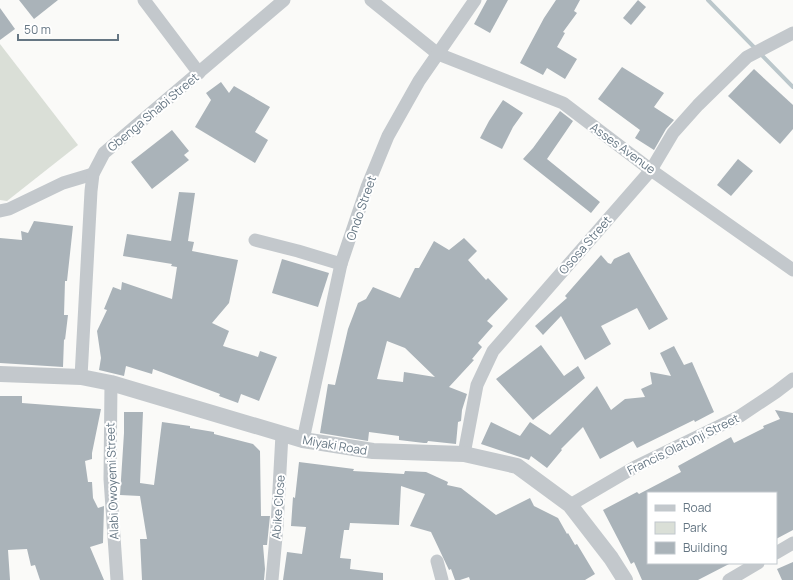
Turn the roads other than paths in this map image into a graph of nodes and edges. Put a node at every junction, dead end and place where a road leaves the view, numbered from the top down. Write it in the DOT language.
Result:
graph roads {
  1 [pos="144,0"];
  2 [pos="284,0"];
  3 [pos="371,0"];
  4 [pos="475,0"];
  5 [pos="793,33"];
  6 [pos="438,54"];
  7 [pos="199,73"];
  8 [pos="651,170"];
  9 [pos="93,174"];
  10 [pos="0,211"];
  11 [pos="255,240"];
  12 [pos="341,264"];
  13 [pos="793,270"];
  14 [pos="0,374"];
  15 [pos="82,377"];
  16 [pos="793,379"];
  17 [pos="111,383"];
  18 [pos="282,434"];
  19 [pos="303,440"];
  20 [pos="464,454"];
  21 [pos="570,505"];
  22 [pos="793,543"];
  23 [pos="777,552"];
  24 [pos="436,561"];
  25 [pos="756,564"];
  26 [pos="116,580"];
  27 [pos="272,580"];
  28 [pos="442,580"];
  29 [pos="626,580"];
  30 [pos="729,580"];
  1 -- 7 [label="street"];
  2 -- 7 [label="street, Gbenga Shabi Street"];
  3 -- 6 [label="street, Asses Avenue"];
  4 -- 6 [label="street, Ondo Street"];
  5 -- 8 [label="street, Ososa Street"];
  6 -- 8 [label="street, Asses Avenue"];
  6 -- 12 [label="street, Ondo Street"];
  7 -- 9 [label="street, Gbenga Shabi Street"];
  8 -- 13 [label="street, Asses Avenue"];
  8 -- 20 [label="street, Ososa Street"];
  9 -- 10 [label="street"];
  9 -- 15 [label="street, Gbenga Shabi Street"];
  11 -- 12 [label="street"];
  12 -- 19 [label="street, Ondo Street"];
  14 -- 15 [label="street, Miyaki Road"];
  15 -- 17 [label="street, Miyaki Road"];
  16 -- 21 [label="street, Francis Olatunji Street"];
  17 -- 18 [label="street, Miyaki Road"];
  17 -- 26 [label="street, Alabi Owoyemi Street"];
  18 -- 19 [label="street, Miyaki Road"];
  18 -- 27 [label="street, Abike Close"];
  19 -- 20 [label="street, Miyaki Road"];
  20 -- 21 [label="street, Miyaki Road"];
  21 -- 29 [label="street, Miyaki Road"];
  22 -- 23 [label="street"];
  24 -- 28 [label="street"];
  25 -- 30 [label="street"];
}
